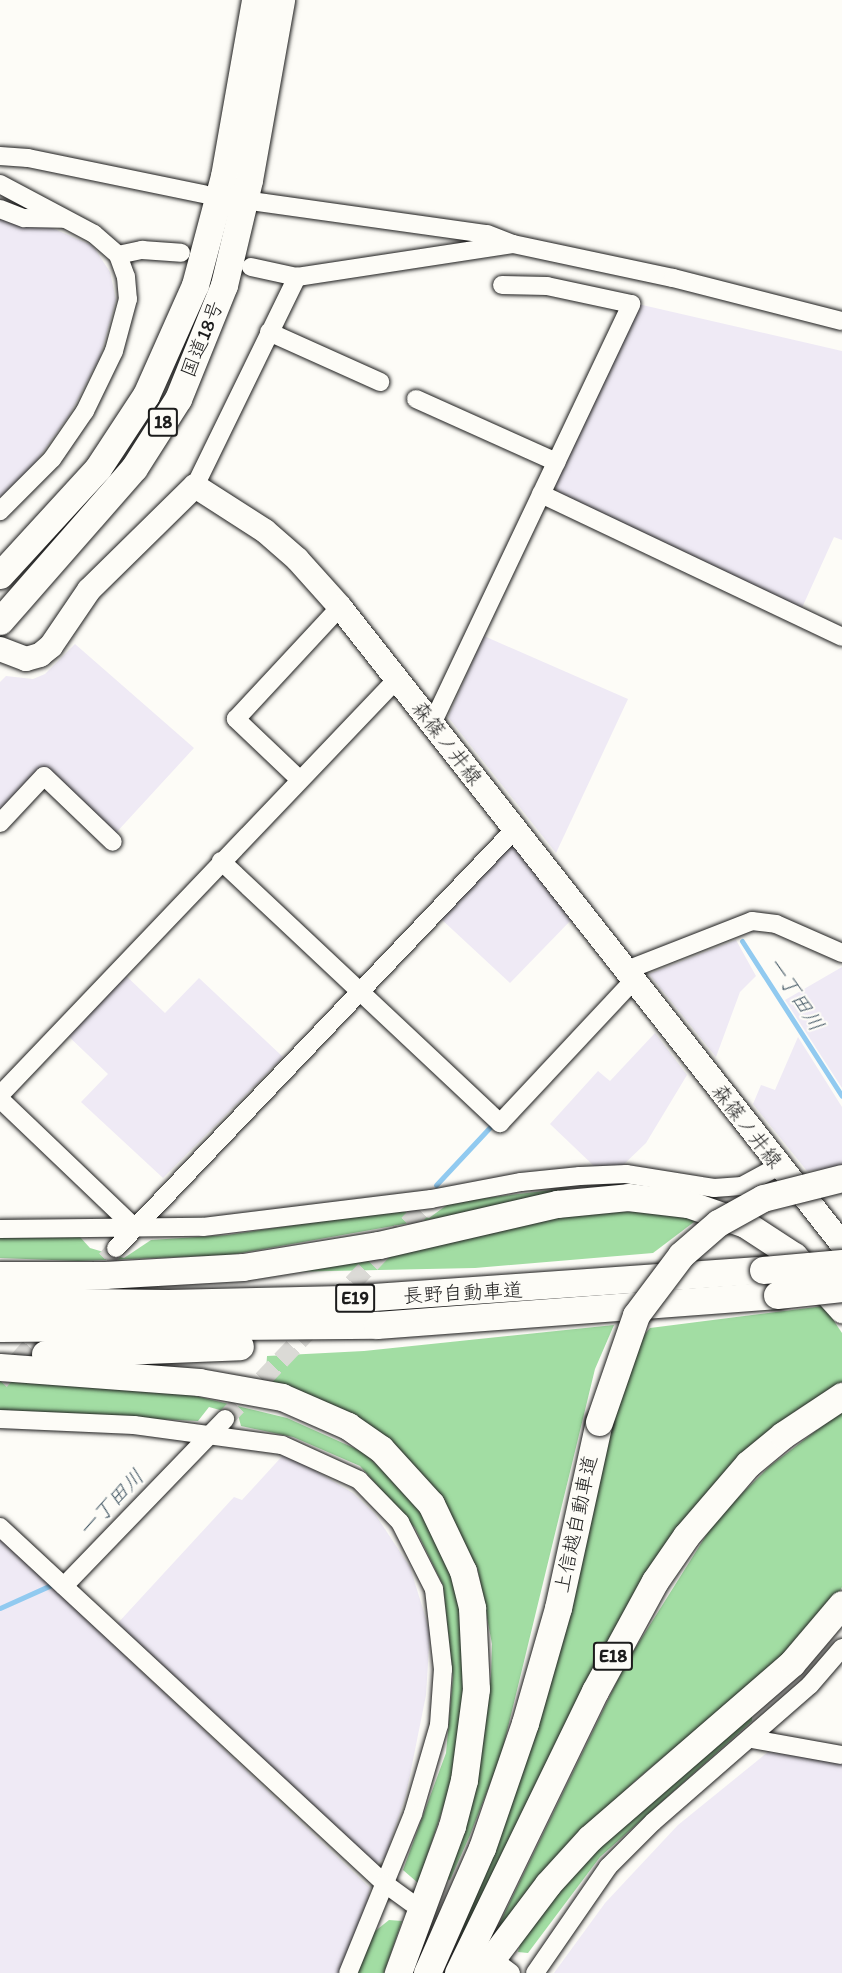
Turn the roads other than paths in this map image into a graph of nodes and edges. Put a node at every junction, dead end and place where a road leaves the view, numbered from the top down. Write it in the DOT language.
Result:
graph roads {
  1 [pos="255,0"];
  2 [pos="281,0"];
  3 [pos="0,156"];
  4 [pos="0,184"];
  5 [pos="244,186"];
  6 [pos="204,194"];
  7 [pos="0,209"];
  8 [pos="65,219"];
  9 [pos="513,244"];
  10 [pos="180,253"];
  11 [pos="118,255"];
  12 [pos="251,267"];
  13 [pos="297,277"];
  14 [pos="502,285"];
  15 [pos="842,321"];
  16 [pos="269,332"];
  17 [pos="380,382"];
  18 [pos="416,399"];
  19 [pos="556,462"];
  20 [pos="195,486"];
  21 [pos="541,494"];
  22 [pos="0,512"];
  23 [pos="0,576"];
  24 [pos="340,607"];
  25 [pos="0,621"];
  26 [pos="842,637"];
  27 [pos="0,649"];
  28 [pos="397,679"];
  29 [pos="432,724"];
  30 [pos="298,778"];
  31 [pos="0,823"];
  32 [pos="515,829"];
  33 [pos="113,842"];
  34 [pos="221,861"];
  35 [pos="842,953"];
  36 [pos="630,975"];
  37 [pos="357,991"];
  38 [pos="0,1097"];
  39 [pos="779,1166"];
  40 [pos="842,1178"];
  41 [pos="134,1227"];
  42 [pos="0,1229"];
  43 [pos="842,1244"];
  44 [pos="116,1248"];
  45 [pos="842,1263"];
  46 [pos="763,1270"];
  47 [pos="0,1276"];
  48 [pos="842,1288"];
  49 [pos="0,1301"];
  50 [pos="842,1310"];
  51 [pos="486,1319"];
  52 [pos="0,1328"];
  53 [pos="0,1353"];
  54 [pos="0,1367"];
  55 [pos="842,1396"];
  56 [pos="0,1419"];
  57 [pos="225,1419"];
  58 [pos="210,1435"];
  59 [pos="0,1527"];
  60 [pos="64,1586"];
  61 [pos="842,1604"];
  62 [pos="842,1648"];
  63 [pos="752,1739"];
  64 [pos="842,1755"];
  65 [pos="384,1883"];
  66 [pos="412,1903"];
  67 [pos="499,1971"];
  68 [pos="348,1973"];
  69 [pos="398,1973"];
  70 [pos="427,1973"];
  71 [pos="458,1973"];
  72 [pos="535,1973"];
  1 -- 5 [label="highway, 国道18号 / 18"];
  2 -- 5 [label="highway, 国道18号 / 18"];
  3 -- 6 [label="street"];
  4 -- 8 [label="street"];
  5 -- 9 [label="street"];
  5 -- 23 [label="highway, 国道18号 / 18"];
  5 -- 25 [label="highway, 国道18号 / 18"];
  7 -- 8 [label="street"];
  8 -- 11 [label="street"];
  9 -- 13 [label="street"];
  9 -- 15 [label="street"];
  10 -- 11 [label="street"];
  11 -- 22 [label="street"];
  12 -- 13 [label="street"];
  13 -- 16 [label="street"];
  14 -- 19 [label="street"];
  16 -- 17 [label="street"];
  16 -- 20 [label="street"];
  18 -- 19 [label="street"];
  19 -- 21 [label="street"];
  20 -- 24 [label="main road, 森篠ノ井線"];
  20 -- 27 [label="main road"];
  21 -- 26 [label="street"];
  21 -- 29 [label="street"];
  24 -- 28 [label="main road, 森篠ノ井線"];
  24 -- 30 [label="street"];
  28 -- 29 [label="main road, 森篠ノ井線"];
  28 -- 30 [label="street"];
  29 -- 32 [label="main road, 森篠ノ井線"];
  30 -- 34 [label="street"];
  31 -- 33 [label="street"];
  32 -- 36 [label="main road, 森篠ノ井線"];
  32 -- 37 [label="street"];
  34 -- 37 [label="street"];
  34 -- 38 [label="street"];
  35 -- 36 [label="street"];
  36 -- 37 [label="street"];
  36 -- 39 [label="main road, 森篠ノ井線"];
  37 -- 41 [label="street"];
  38 -- 41 [label="street"];
  39 -- 41 [label="street"];
  39 -- 43 [label="main road, 森篠ノ井線"];
  40 -- 70 [label="highway, 上信越自動車道, bridge"];
  41 -- 42 [label="street"];
  41 -- 44 [label="street"];
  45 -- 46 [label="highway, bridge"];
  46 -- 47 [label="highway"];
  46 -- 49 [label="highway, 長野自動車道 / E19"];
  47 -- 50 [label="highway"];
  48 -- 51 [label="highway, 長野自動車道 / E19, bridge"];
  51 -- 52 [label="highway, 長野自動車道 / E19"];
  51 -- 53 [label="highway"];
  54 -- 69 [label="highway"];
  55 -- 71 [label="highway, E18"];
  56 -- 58 [label="street"];
  57 -- 58 [label="street"];
  58 -- 60 [label="street"];
  58 -- 65 [label="street"];
  59 -- 60 [label="street"];
  60 -- 65 [label="street"];
  61 -- 67 [label="highway"];
  62 -- 63 [label="street"];
  63 -- 64 [label="street"];
  63 -- 72 [label="street"];
  65 -- 66 [label="street"];
  65 -- 68 [label="street"];
}
